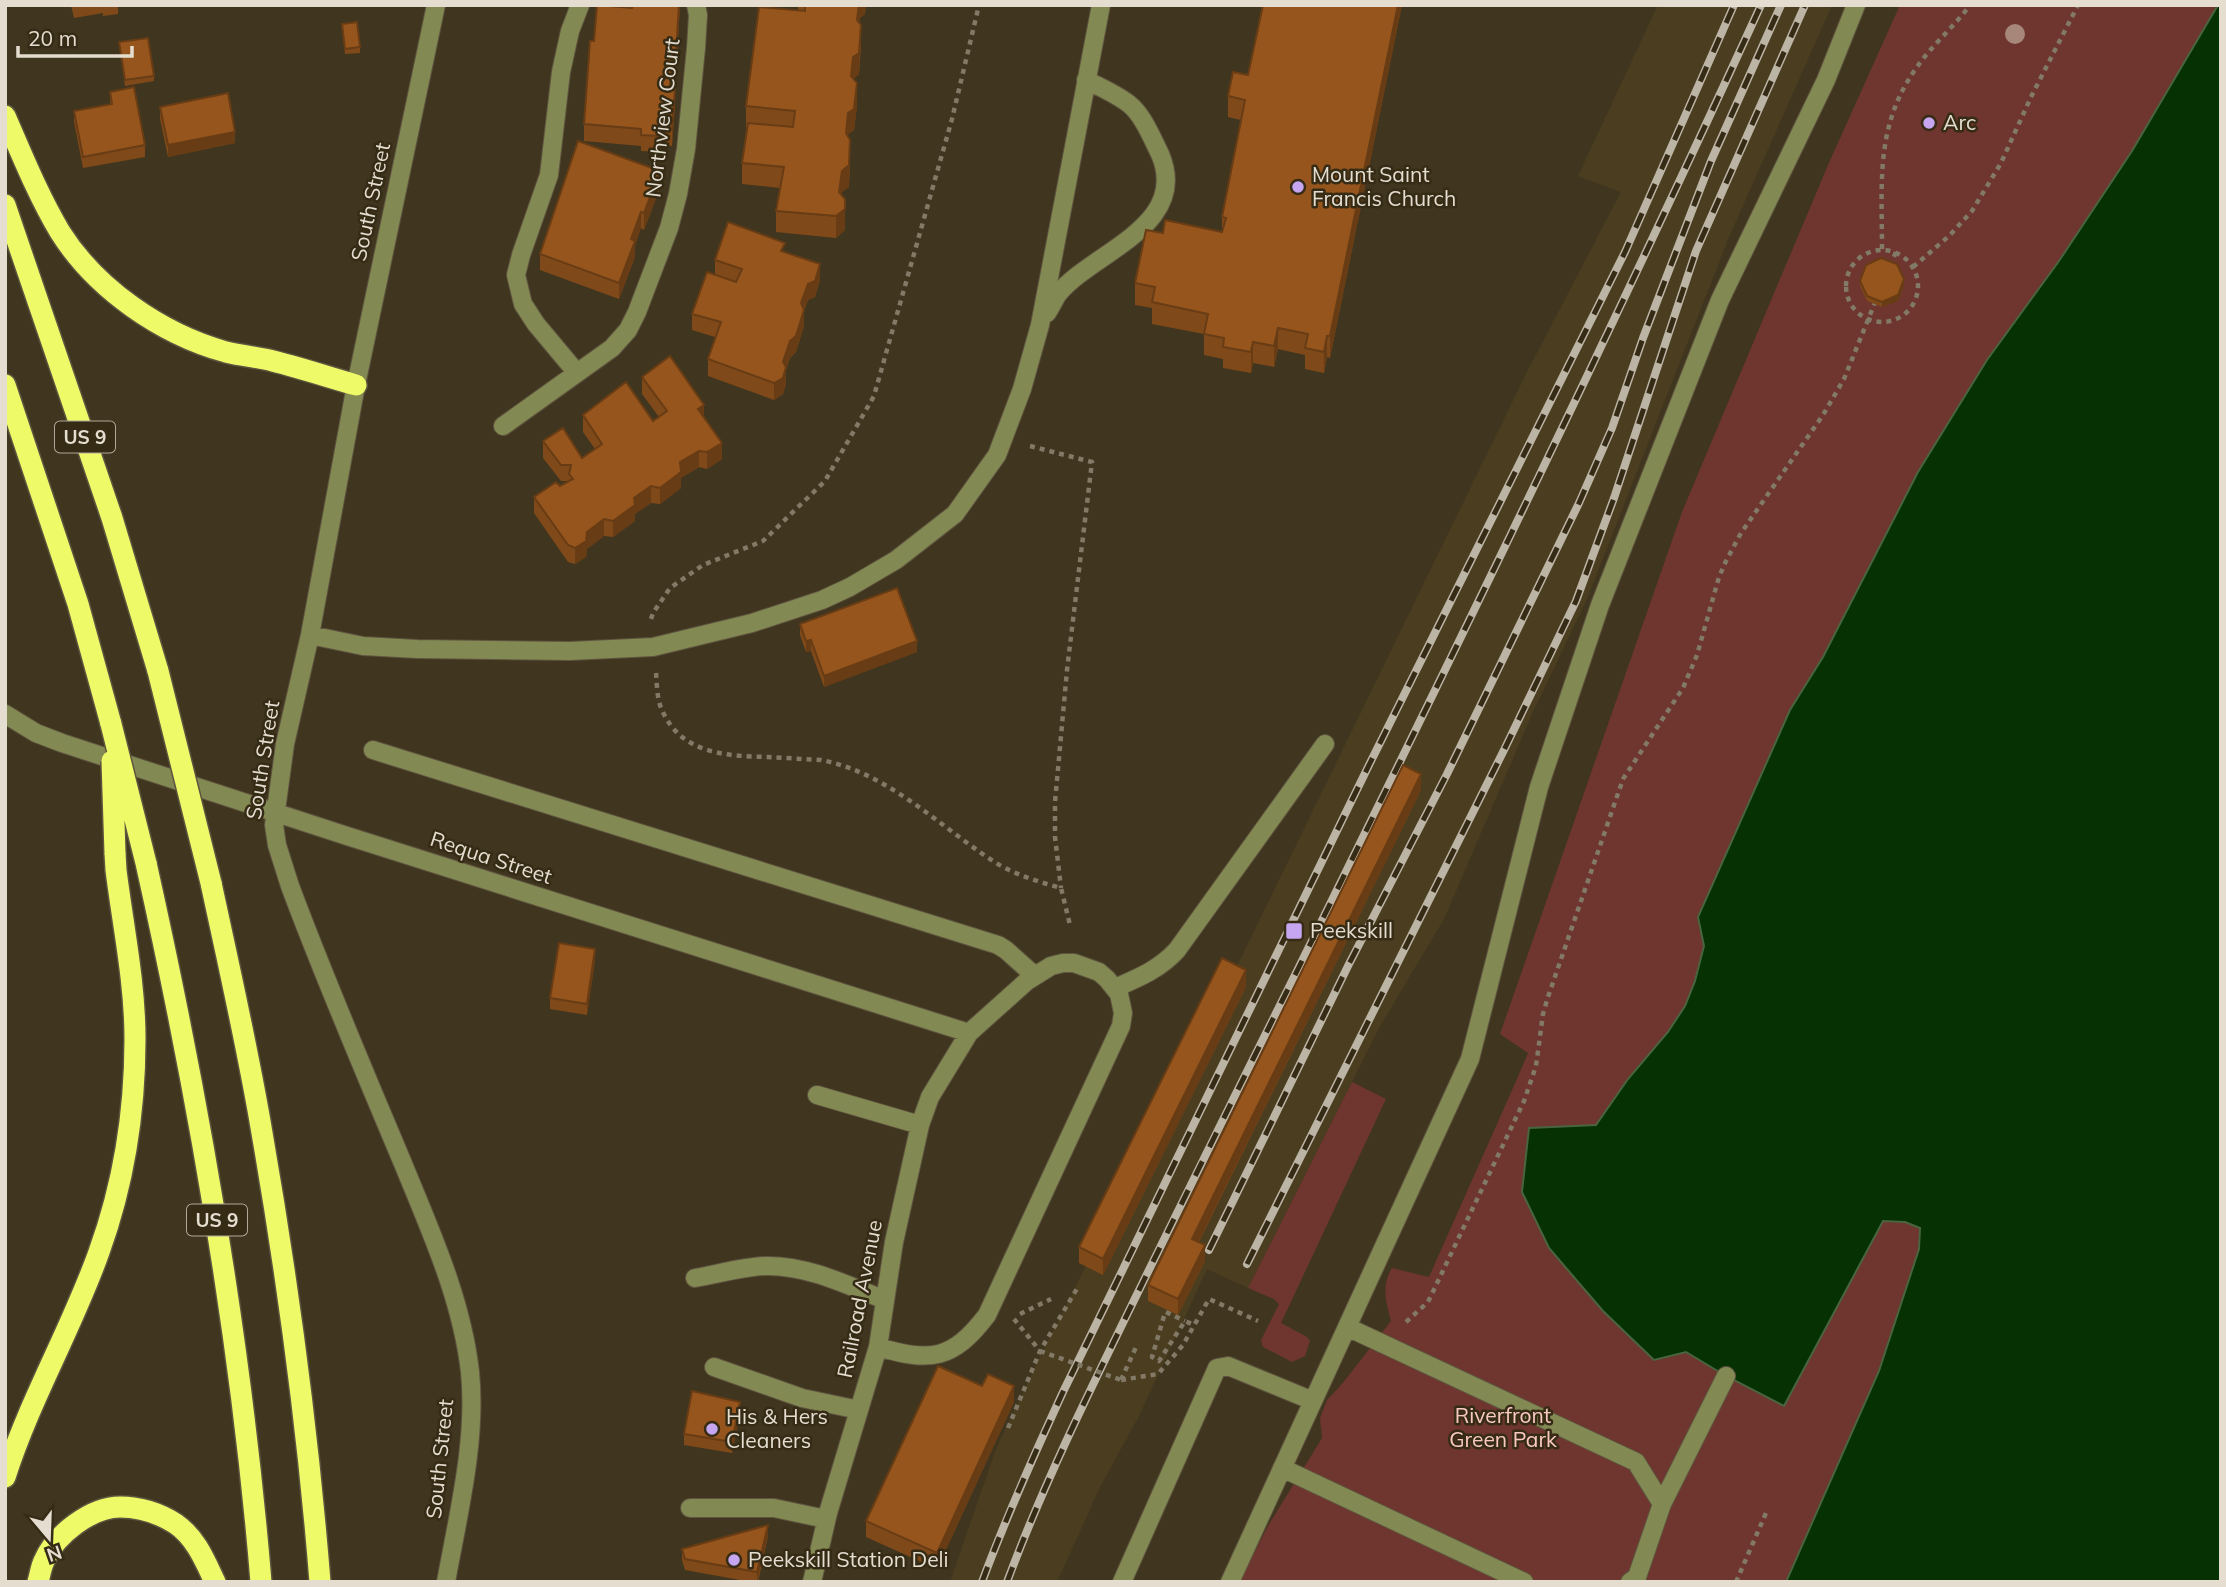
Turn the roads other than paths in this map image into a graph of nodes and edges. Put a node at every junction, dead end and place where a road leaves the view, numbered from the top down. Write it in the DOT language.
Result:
graph roads {
  1 [pos="436,5"];
  2 [pos="580,5"];
  3 [pos="696,5"];
  4 [pos="1101,5"];
  5 [pos="1856,5"];
  6 [pos="1086,80"];
  7 [pos="5,116"];
  8 [pos="5,205"];
  9 [pos="1040,325"];
  10 [pos="577,373"];
  11 [pos="5,385"];
  12 [pos="356,385"];
  13 [pos="503,426"];
  14 [pos="310,635"];
  15 [pos="5,714"];
  16 [pos="111,724"];
  17 [pos="1325,744"];
  18 [pos="373,750"];
  19 [pos="275,813"];
  20 [pos="1035,976"];
  21 [pos="1115,988"];
  22 [pos="969,1033"];
  23 [pos="817,1094"];
  24 [pos="920,1125"];
  25 [pos="695,1279"];
  26 [pos="885,1300"];
  27 [pos="1347,1327"];
  28 [pos="878,1347"];
  29 [pos="714,1367"];
  30 [pos="1726,1376"];
  31 [pos="1313,1401"];
  32 [pos="859,1410"];
  33 [pos="1282,1468"];
  34 [pos="5,1477"];
  35 [pos="1662,1504"];
  36 [pos="690,1508"];
  37 [pos="826,1519"];
  38 [pos="38,1582"];
  39 [pos="215,1582"];
  40 [pos="261,1582"];
  41 [pos="320,1582"];
  42 [pos="446,1582"];
  43 [pos="812,1582"];
  44 [pos="1122,1582"];
  45 [pos="1230,1582"];
  46 [pos="1524,1582"];
  47 [pos="1630,1582"];
  1 -- 12 [label="street, South Street"];
  2 -- 10 [label="street"];
  3 -- 10 [label="street, Northview Court"];
  4 -- 6 [label="street"];
  5 -- 27 [label="street"];
  6 -- 9 [label="street"];
  6 -- 9 [label="street"];
  7 -- 12 [label="highway"];
  8 -- 41 [label="highway, US 9, bridge"];
  9 -- 14 [label="street"];
  10 -- 13 [label="street, Northview Court"];
  11 -- 16 [label="highway, US 9"];
  12 -- 14 [label="street, South Street"];
  14 -- 19 [label="street, South Street"];
  15 -- 19 [label="street, Requa Street"];
  16 -- 34 [label="highway, bridge"];
  16 -- 40 [label="highway, US 9, bridge"];
  17 -- 21 [label="street"];
  18 -- 20 [label="street"];
  19 -- 22 [label="street, Requa Street"];
  19 -- 42 [label="street, South Street"];
  20 -- 21 [label="street, Railroad Avenue"];
  20 -- 22 [label="street, Railroad Avenue"];
  21 -- 28 [label="street"];
  22 -- 24 [label="street, Railroad Avenue"];
  23 -- 24 [label="street"];
  24 -- 26 [label="street, Railroad Avenue"];
  25 -- 26 [label="street"];
  26 -- 28 [label="street, Railroad Avenue"];
  27 -- 31 [label="street"];
  27 -- 35 [label="street"];
  28 -- 32 [label="street, Railroad Avenue"];
  29 -- 32 [label="street"];
  30 -- 35 [label="street"];
  31 -- 33 [label="street"];
  31 -- 44 [label="street"];
  32 -- 37 [label="street, Railroad Avenue"];
  33 -- 45 [label="street"];
  33 -- 46 [label="street"];
  35 -- 47 [label="street"];
  36 -- 37 [label="street"];
  37 -- 43 [label="street, Railroad Avenue"];
  38 -- 39 [label="highway"];
}
